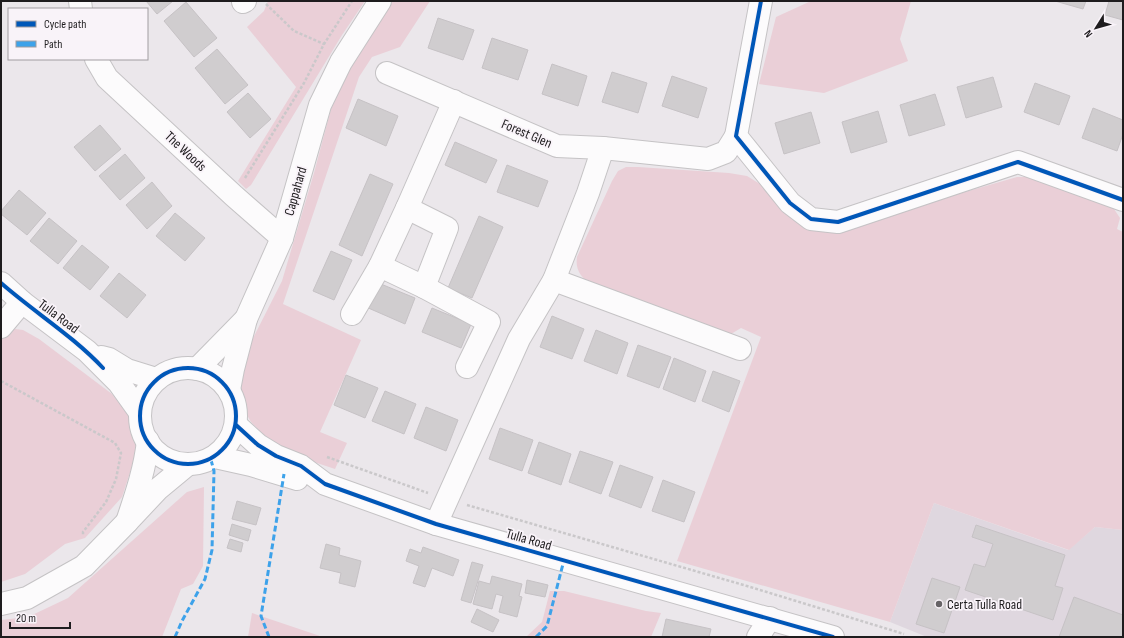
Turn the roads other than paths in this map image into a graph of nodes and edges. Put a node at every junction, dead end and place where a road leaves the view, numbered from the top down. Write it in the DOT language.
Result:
graph roads {
  1 [pos="380,1"];
  2 [pos="761,1"];
  3 [pos="97,60"];
  4 [pos="387,73"];
  5 [pos="454,101"];
  6 [pos="736,136"];
  7 [pos="604,148"];
  8 [pos="1123,200"];
  9 [pos="408,208"];
  10 [pos="282,238"];
  11 [pos="380,266"];
  12 [pos="554,280"];
  13 [pos="1,283"];
  14 [pos="424,287"];
  15 [pos="22,302"];
  16 [pos="352,314"];
  17 [pos="246,319"];
  18 [pos="1,327"];
  19 [pos="740,349"];
  20 [pos="87,351"];
  21 [pos="467,367"];
  22 [pos="197,369"];
  23 [pos="156,379"];
  24 [pos="229,390"];
  25 [pos="139,411"];
  26 [pos="236,425"];
  27 [pos="148,441"];
  28 [pos="216,457"];
  29 [pos="187,465"];
  30 [pos="326,484"];
  31 [pos="127,522"];
  32 [pos="436,524"];
  33 [pos="1,604"];
  34 [pos="770,618"];
  35 [pos="758,637"];
  36 [pos="833,637"];
  1 -- 10 [label="street, Cappahard"];
  2 -- 6 [label="street"];
  3 -- 10 [label="street, The Woods"];
  4 -- 5 [label="street, Forest Glen"];
  5 -- 7 [label="street, Forest Glen"];
  5 -- 9 [label="street"];
  6 -- 7 [label="street, Forest Glen"];
  6 -- 8 [label="street"];
  7 -- 12 [label="street"];
  9 -- 11 [label="street"];
  9 -- 14 [label="street"];
  10 -- 17 [label="street, Cappahard"];
  11 -- 14 [label="street"];
  11 -- 16 [label="street"];
  12 -- 19 [label="street"];
  12 -- 32 [label="street"];
  13 -- 15 [label="street, Tulla Road"];
  14 -- 21 [label="street"];
  15 -- 18 [label="street"];
  15 -- 20 [label="street, Tulla Road"];
  17 -- 22 [label="street"];
  17 -- 24 [label="street, Cappahard"];
  20 -- 23 [label="street"];
  20 -- 25 [label="street, Tulla Road"];
  22 -- 23 [label="street"];
  22 -- 24 [label="street"];
  23 -- 25 [label="street"];
  24 -- 26 [label="street"];
  25 -- 27 [label="street"];
  26 -- 28 [label="street"];
  26 -- 30 [label="street, Tulla Road"];
  27 -- 29 [label="street"];
  27 -- 31 [label="street"];
  28 -- 29 [label="street"];
  28 -- 30 [label="street"];
  29 -- 31 [label="street"];
  30 -- 32 [label="street, Tulla Road"];
  31 -- 33 [label="street"];
  32 -- 34 [label="street, Tulla Road"];
  34 -- 35 [label="street"];
  34 -- 36 [label="street, Tulla Road"];
}
